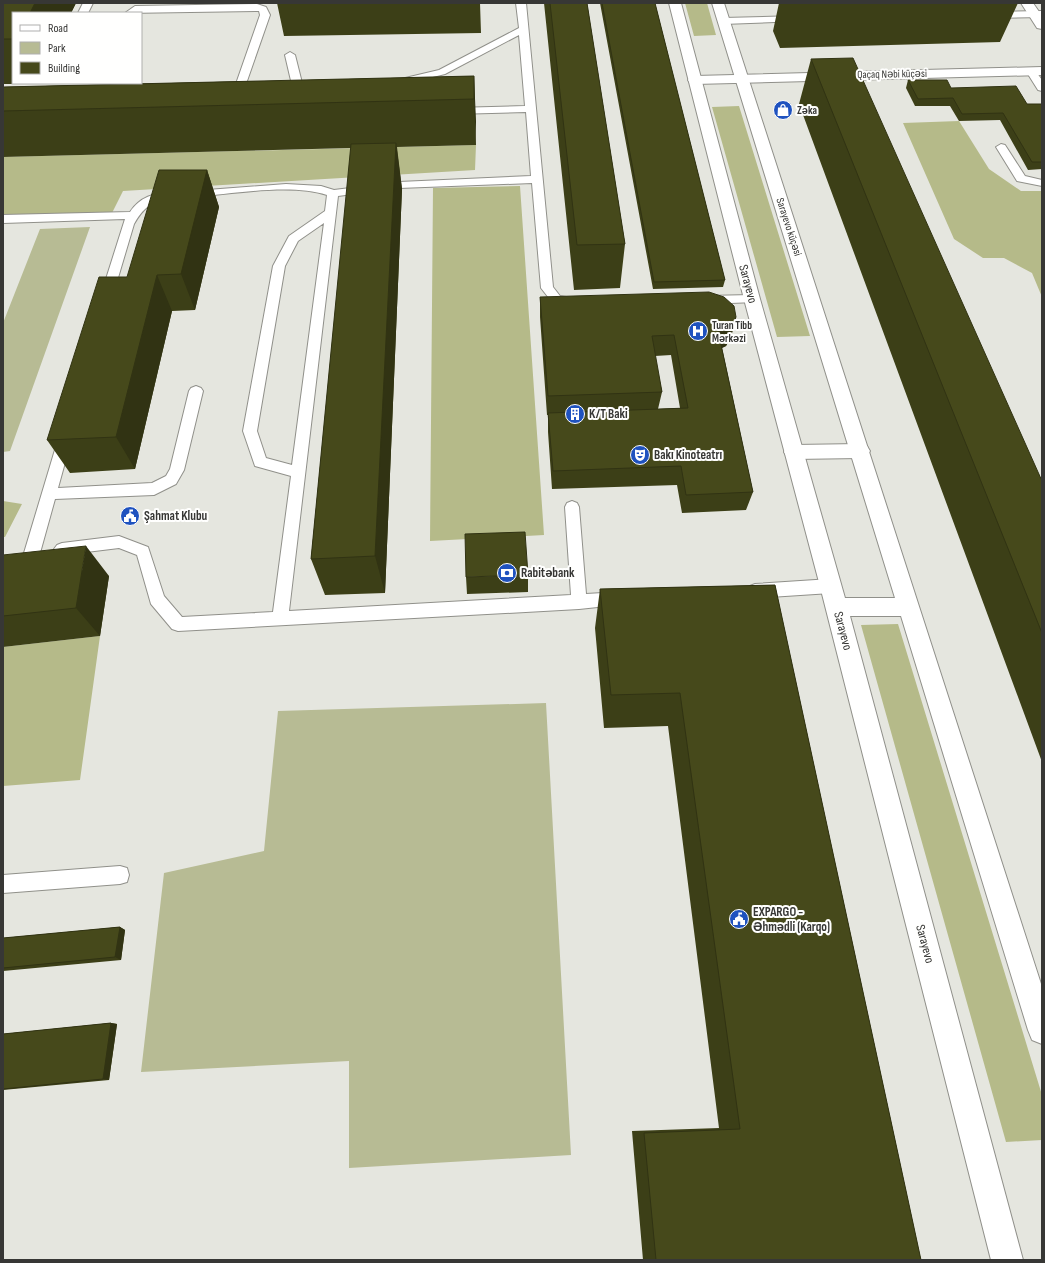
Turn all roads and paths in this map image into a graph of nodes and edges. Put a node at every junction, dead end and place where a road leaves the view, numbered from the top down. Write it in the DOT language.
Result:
graph roads {
  1 [pos="88,3"];
  2 [pos="521,3"];
  3 [pos="675,3"];
  4 [pos="718,3"];
  5 [pos="1027,3"];
  6 [pos="84,12"];
  7 [pos="131,12"];
  8 [pos="981,16"];
  9 [pos="1040,18"];
  10 [pos="810,19"];
  11 [pos="723,21"];
  12 [pos="523,29"];
  13 [pos="290,56"];
  14 [pos="1037,71"];
  15 [pos="853,75"];
  16 [pos="741,78"];
  17 [pos="695,80"];
  18 [pos="392,84"];
  19 [pos="1042,88"];
  20 [pos="320,89"];
  21 [pos="860,89"];
  22 [pos="531,109"];
  23 [pos="232,110"];
  24 [pos="443,111"];
  25 [pos="1001,146"];
  26 [pos="537,179"];
  27 [pos="1042,183"];
  28 [pos="333,193"];
  29 [pos="330,213"];
  30 [pos="133,215"];
  31 [pos="3,219"];
  32 [pos="752,299"];
  33 [pos="697,300"];
  34 [pos="586,302"];
  35 [pos="103,307"];
  36 [pos="196,391"];
  37 [pos="68,426"];
  38 [pos="860,451"];
  39 [pos="794,452"];
  40 [pos="298,472"];
  41 [pos="49,494"];
  42 [pos="572,507"];
  43 [pos="737,592"];
  44 [pos="834,597"];
  45 [pos="634,599"];
  46 [pos="579,602"];
  47 [pos="909,607"];
  48 [pos="280,618"];
  49 [pos="120,875"];
  50 [pos="3,884"];
  51 [pos="1042,1030"];
  52 [pos="1007,1260"];
  1 -- 6 [label="lane"];
  2 -- 12 [label="lane"];
  3 -- 17 [label="street, Sarayevo"];
  4 -- 11 [label="street, Sarayevo küçəsi"];
  5 -- 9 [label="street"];
  7 -- 23 [label="lane"];
  8 -- 9 [label="lane"];
  10 -- 11 [label="lane"];
  11 -- 16 [label="street, Sarayevo küçəsi"];
  12 -- 18 [label="lane"];
  12 -- 22 [label="lane"];
  13 -- 20 [label="lane"];
  14 -- 15 [label="street, Qaçaq Nəbi küçəsi"];
  14 -- 19 [label="lane"];
  15 -- 16 [label="street, Qaçaq Nəbi küçəsi"];
  15 -- 21 [label="lane"];
  16 -- 17 [label="street, Qaçaq Nəbi küçəsi"];
  16 -- 38 [label="street, Sarayevo küçəsi"];
  17 -- 32 [label="street, Sarayevo"];
  22 -- 24 [label="lane"];
  22 -- 26 [label="lane"];
  25 -- 27 [label="lane"];
  26 -- 28 [label="lane"];
  26 -- 34 [label="lane"];
  28 -- 29 [label="lane"];
  28 -- 30 [label="lane"];
  29 -- 40 [label="lane"];
  29 -- 40 [label="lane"];
  30 -- 31 [label="lane"];
  30 -- 35 [label="lane"];
  32 -- 33 [label="lane"];
  32 -- 39 [label="street, Sarayevo"];
  36 -- 41 [label="lane"];
  37 -- 41 [label="lane"];
  38 -- 39 [label="street"];
  38 -- 47 [label="street"];
  39 -- 44 [label="street, Sarayevo"];
  40 -- 48 [label="lane"];
  41 -- 48 [label="lane"];
  42 -- 46 [label="lane"];
  43 -- 44 [label="lane"];
  44 -- 47 [label="street"];
  44 -- 52 [label="street, Sarayevo"];
  45 -- 46 [label="lane"];
  46 -- 48 [label="lane"];
  47 -- 51 [label="street"];
  49 -- 50 [label="lane"];
}
